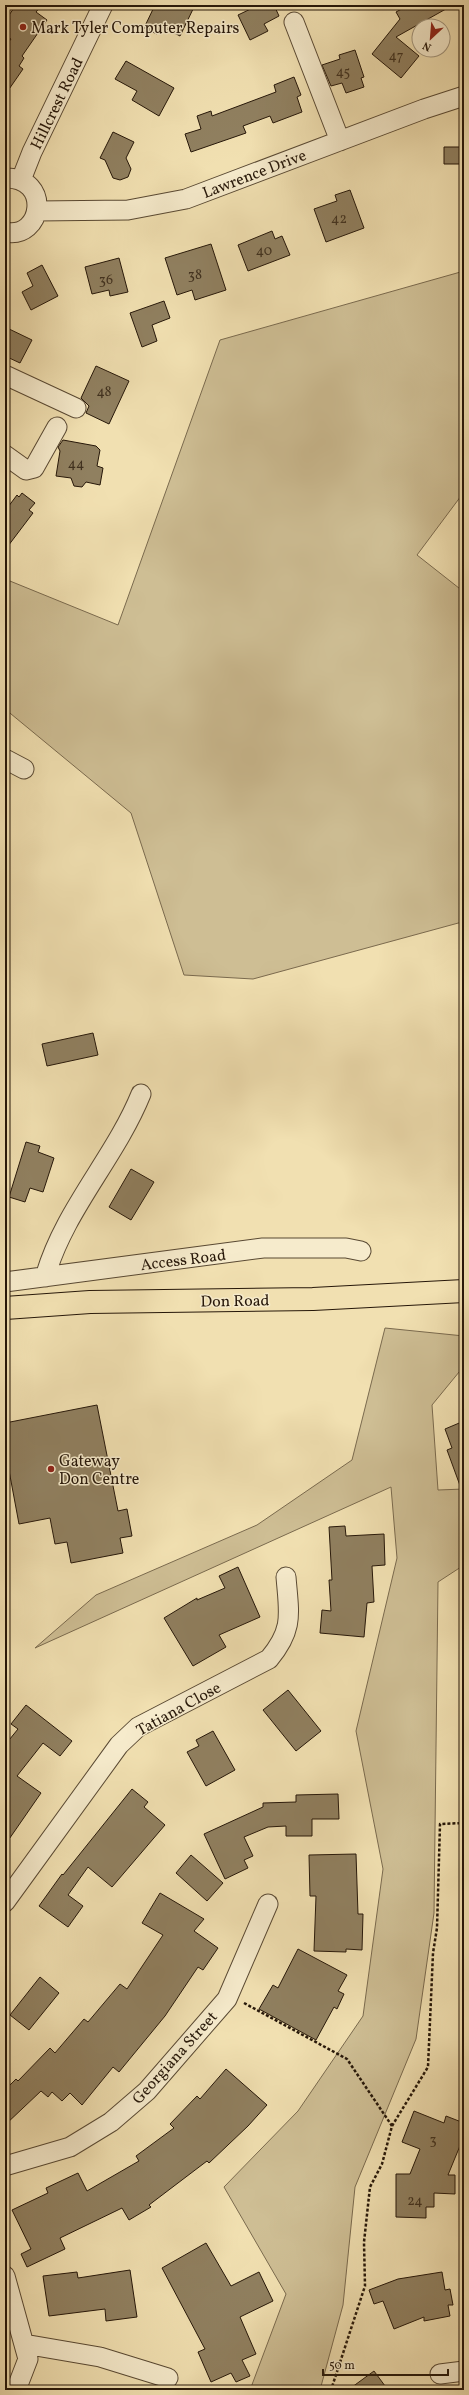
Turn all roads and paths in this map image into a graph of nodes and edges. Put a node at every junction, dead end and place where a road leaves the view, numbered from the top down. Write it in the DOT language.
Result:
graph roads {
  1 [pos="103,5"];
  2 [pos="294,22"];
  3 [pos="464,96"];
  4 [pos="340,140"];
  5 [pos="13,179"];
  6 [pos="37,211"];
  7 [pos="5,232"];
  8 [pos="5,375"];
  9 [pos="76,408"];
  10 [pos="57,427"];
  11 [pos="5,455"];
  12 [pos="5,760"];
  13 [pos="24,769"];
  14 [pos="141,1094"];
  15 [pos="361,1251"];
  16 [pos="45,1277"];
  17 [pos="5,1282"];
  18 [pos="464,1290"];
  19 [pos="5,1308"];
  20 [pos="286,1577"];
  21 [pos="464,1823"];
  22 [pos="5,1902"];
  23 [pos="268,1904"];
  24 [pos="229,1995"];
  25 [pos="392,2126"];
  26 [pos="5,2166"];
  27 [pos="5,2276"];
  28 [pos="24,2344"];
  29 [pos="464,2371"];
  30 [pos="440,2374"];
  31 [pos="168,2378"];
  32 [pos="16,2390"];
  33 [pos="331,2390"];
  1 -- 5 [label="street, Hillcrest Road"];
  2 -- 4 [label="street"];
  3 -- 4 [label="street, Lawrence Drive"];
  4 -- 6 [label="street, Lawrence Drive"];
  5 -- 6 [label="street"];
  6 -- 7 [label="street"];
  8 -- 9 [label="street"];
  10 -- 11 [label="street"];
  12 -- 13 [label="street"];
  14 -- 16 [label="street"];
  15 -- 16 [label="street, Access Road"];
  16 -- 17 [label="street, Access Road"];
  18 -- 19 [label="main road, Don Road"];
  20 -- 22 [label="street, Tatiana Close"];
  21 -- 25 [label="path"];
  23 -- 24 [label="street, Georgiana Street"];
  24 -- 25 [label="path"];
  24 -- 26 [label="street, Georgiana Street"];
  25 -- 33 [label="path"];
  27 -- 28 [label="street"];
  28 -- 31 [label="street"];
  28 -- 32 [label="street"];
  29 -- 30 [label="street"];
}
